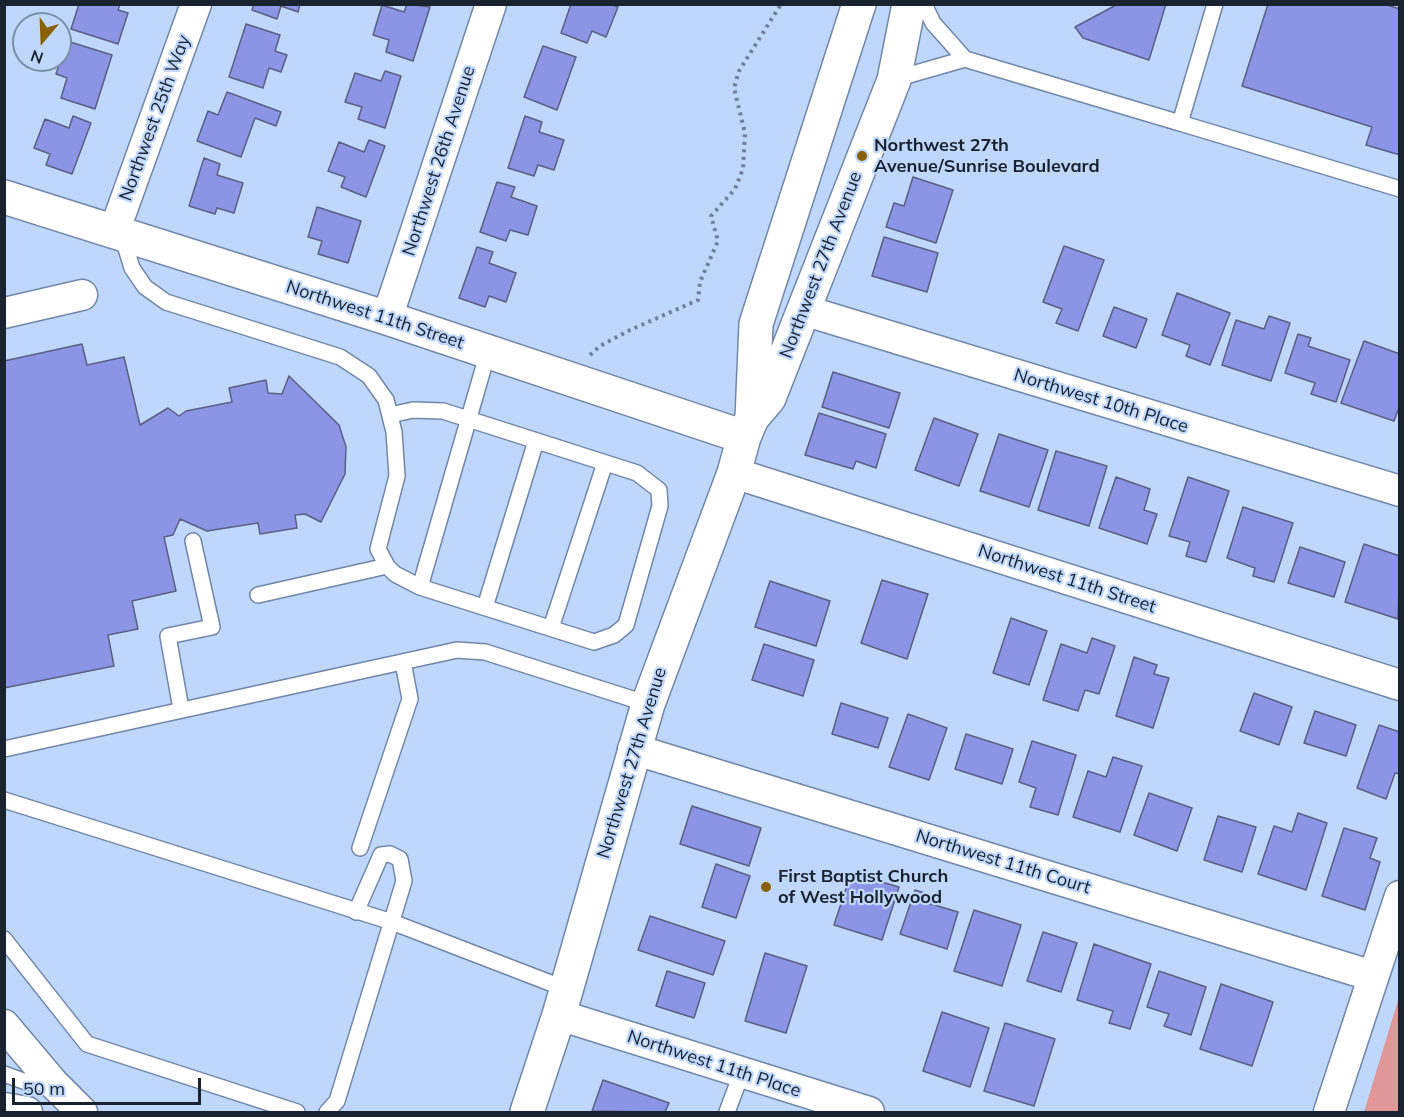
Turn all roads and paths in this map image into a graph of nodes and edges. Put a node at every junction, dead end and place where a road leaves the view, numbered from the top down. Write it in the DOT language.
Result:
graph roads {
  1 [pos="196,4"];
  2 [pos="491,4"];
  3 [pos="781,4"];
  4 [pos="859,4"];
  5 [pos="909,4"];
  6 [pos="924,4"];
  7 [pos="1215,4"];
  8 [pos="965,59"];
  9 [pos="894,80"];
  10 [pos="1180,123"];
  11 [pos="1400,189"];
  12 [pos="4,197"];
  13 [pos="118,234"];
  14 [pos="82,295"];
  15 [pos="803,310"];
  16 [pos="4,313"];
  17 [pos="387,318"];
  18 [pos="488,351"];
  19 [pos="586,358"];
  20 [pos="390,415"];
  21 [pos="468,419"];
  22 [pos="748,427"];
  23 [pos="536,441"];
  24 [pos="605,463"];
  25 [pos="734,472"];
  26 [pos="1400,491"];
  27 [pos="193,541"];
  28 [pos="387,566"];
  29 [pos="420,587"];
  30 [pos="258,595"];
  31 [pos="485,607"];
  32 [pos="551,628"];
  33 [pos="403,662"];
  34 [pos="1400,685"];
  35 [pos="648,704"];
  36 [pos="181,709"];
  37 [pos="4,749"];
  38 [pos="633,749"];
  39 [pos="4,800"];
  40 [pos="360,848"];
  41 [pos="1400,896"];
  42 [pos="356,912"];
  43 [pos="392,922"];
  44 [pos="4,939"];
  45 [pos="1373,976"];
  46 [pos="563,1002"];
  47 [pos="4,1025"];
  48 [pos="742,1072"];
  49 [pos="4,1074"];
  50 [pos="53,1083"];
  51 [pos="4,1108"];
  52 [pos="27,1113"];
  53 [pos="82,1113"];
  54 [pos="297,1113"];
  55 [pos="327,1113"];
  56 [pos="527,1113"];
  57 [pos="727,1113"];
  58 [pos="869,1113"];
  59 [pos="1329,1113"];
  1 -- 13 [label="street, Northwest 25th Way"];
  2 -- 17 [label="street, Northwest 26th Avenue"];
  3 -- 19 [label="path"];
  4 -- 22 [label="street, Northwest 27th Avenue"];
  5 -- 9 [label="street, Northwest 27th Avenue"];
  6 -- 8 [label="lane"];
  7 -- 10 [label="lane"];
  8 -- 9 [label="lane"];
  8 -- 10 [label="lane"];
  9 -- 15 [label="street, Northwest 27th Avenue"];
  10 -- 11 [label="lane"];
  12 -- 13 [label="street, Northwest 11th Street"];
  13 -- 17 [label="street, Northwest 11th Street"];
  13 -- 20 [label="lane"];
  14 -- 16 [label="street"];
  15 -- 22 [label="street, Northwest 27th Avenue"];
  15 -- 26 [label="street, Northwest 10th Place"];
  17 -- 18 [label="street, Northwest 11th Street"];
  18 -- 21 [label="lane"];
  18 -- 22 [label="street, Northwest 11th Street"];
  20 -- 21 [label="lane"];
  20 -- 28 [label="lane"];
  21 -- 23 [label="lane"];
  21 -- 29 [label="lane"];
  22 -- 25 [label="street, Northwest 27th Avenue"];
  23 -- 24 [label="lane"];
  23 -- 31 [label="lane"];
  24 -- 32 [label="lane"];
  24 -- 32 [label="lane"];
  25 -- 34 [label="street, Northwest 11th Street"];
  25 -- 35 [label="street, Northwest 27th Avenue"];
  27 -- 36 [label="lane"];
  28 -- 29 [label="lane"];
  28 -- 30 [label="lane"];
  29 -- 31 [label="lane"];
  31 -- 32 [label="lane"];
  33 -- 35 [label="lane"];
  33 -- 36 [label="lane"];
  33 -- 40 [label="lane"];
  35 -- 38 [label="street, Northwest 27th Avenue"];
  36 -- 37 [label="lane"];
  38 -- 45 [label="street, Northwest 11th Court"];
  38 -- 46 [label="street, Northwest 27th Avenue"];
  39 -- 42 [label="lane"];
  41 -- 45 [label="street"];
  42 -- 43 [label="lane"];
  42 -- 43 [label="lane"];
  43 -- 46 [label="lane"];
  43 -- 55 [label="lane"];
  44 -- 54 [label="lane"];
  45 -- 59 [label="street"];
  46 -- 48 [label="street, Northwest 11th Place"];
  46 -- 56 [label="street, Northwest 27th Avenue"];
  47 -- 50 [label="street"];
  48 -- 57 [label="lane"];
  48 -- 58 [label="street, Northwest 11th Place"];
  49 -- 50 [label="lane"];
  50 -- 53 [label="street"];
  51 -- 52 [label="street"];
}
